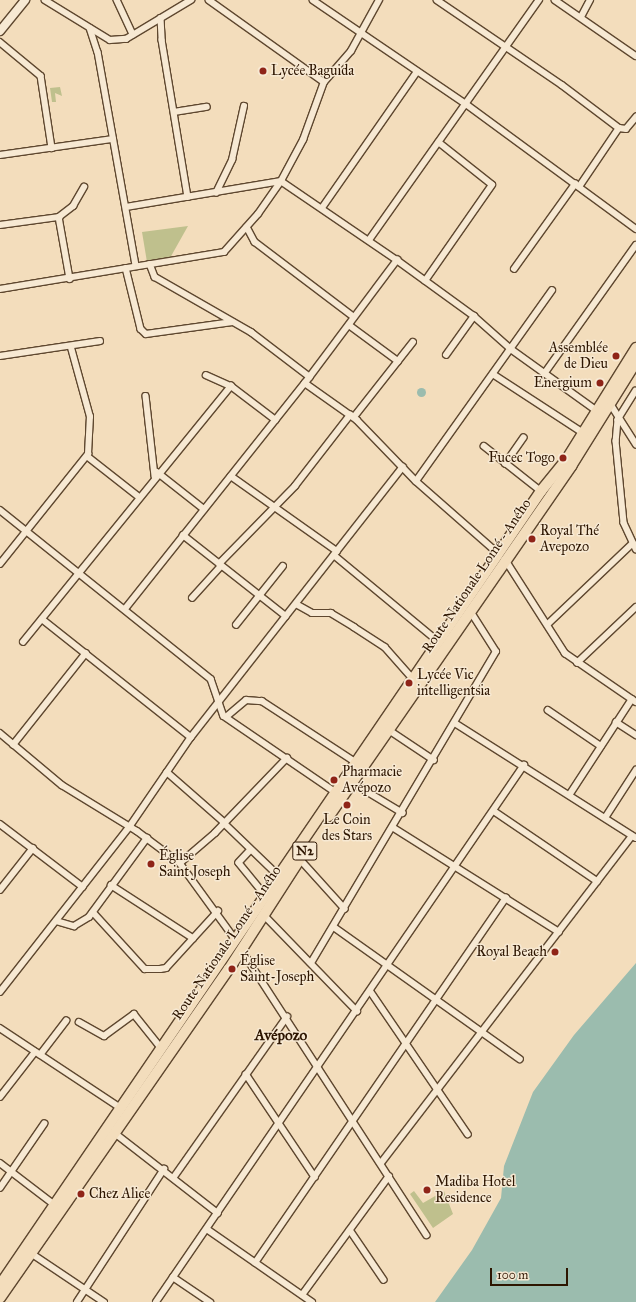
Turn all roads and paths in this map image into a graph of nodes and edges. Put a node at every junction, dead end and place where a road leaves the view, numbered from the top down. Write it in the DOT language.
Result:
graph roads {
  1 [pos="25,0"];
  2 [pos="45,0"];
  3 [pos="117,0"];
  4 [pos="191,0"];
  5 [pos="209,0"];
  6 [pos="312,0"];
  7 [pos="379,0"];
  8 [pos="437,0"];
  9 [pos="539,0"];
  10 [pos="555,0"];
  11 [pos="590,0"];
  12 [pos="581,17"];
  13 [pos="161,18"];
  14 [pos="90,28"];
  15 [pos="0,31"];
  16 [pos="362,34"];
  17 [pos="133,35"];
  18 [pos="0,42"];
  19 [pos="506,47"];
  20 [pos="635,53"];
  21 [pos="418,72"];
  22 [pos="324,82"];
  23 [pos="466,104"];
  24 [pos="244,106"];
  25 [pos="207,107"];
  26 [pos="174,112"];
  27 [pos="636,117"];
  28 [pos="619,128"];
  29 [pos="113,139"];
  30 [pos="439,143"];
  31 [pos="52,148"];
  32 [pos="0,155"];
  33 [pos="281,180"];
  34 [pos="577,186"];
  35 [pos="84,187"];
  36 [pos="216,193"];
  37 [pos="188,197"];
  38 [pos="126,207"];
  39 [pos="322,208"];
  40 [pos="59,217"];
  41 [pos="0,225"];
  42 [pos="247,227"];
  43 [pos="636,229"];
  44 [pos="369,240"];
  45 [pos="636,245"];
  46 [pos="397,260"];
  47 [pos="150,264"];
  48 [pos="136,266"];
  49 [pos="126,268"];
  50 [pos="514,269"];
  51 [pos="70,279"];
  52 [pos="425,281"];
  53 [pos="0,289"];
  54 [pos="552,290"];
  55 [pos="474,316"];
  56 [pos="354,317"];
  57 [pos="232,322"];
  58 [pos="348,325"];
  59 [pos="100,341"];
  60 [pos="413,342"];
  61 [pos="71,348"];
  62 [pos="636,348"];
  63 [pos="511,350"];
  64 [pos="446,355"];
  65 [pos="0,356"];
  66 [pos="398,362"];
  67 [pos="636,362"];
  68 [pos="493,374"];
  69 [pos="544,374"];
  70 [pos="206,375"];
  71 [pos="310,377"];
  72 [pos="305,383"];
  73 [pos="230,386"];
  74 [pos="636,392"];
  75 [pos="146,396"];
  76 [pos="610,399"];
  77 [pos="596,410"];
  78 [pos="352,416"];
  79 [pos="276,420"];
  80 [pos="618,420"];
  81 [pos="582,432"];
  82 [pos="523,438"];
  83 [pos="636,444"];
  84 [pos="484,446"];
  85 [pos="87,456"];
  86 [pos="505,464"];
  87 [pos="403,467"];
  88 [pos="156,474"];
  89 [pos="231,476"];
  90 [pos="416,482"];
  91 [pos="541,491"];
  92 [pos="138,496"];
  93 [pos="275,507"];
  94 [pos="204,509"];
  95 [pos="0,510"];
  96 [pos="27,530"];
  97 [pos="183,535"];
  98 [pos="635,546"];
  99 [pos="335,553"];
  100 [pos="501,556"];
  101 [pos="0,564"];
  102 [pos="220,565"];
  103 [pos="283,566"];
  104 [pos="79,572"];
  105 [pos="260,596"];
  106 [pos="192,598"];
  107 [pos="296,604"];
  108 [pos="636,607"];
  109 [pos="126,609"];
  110 [pos="470,610"];
  111 [pos="286,616"];
  112 [pos="42,619"];
  113 [pos="548,624"];
  114 [pos="236,625"];
  115 [pos="23,642"];
  116 [pos="439,642"];
  117 [pos="86,653"];
  118 [pos="577,663"];
  119 [pos="414,680"];
  120 [pos="634,700"];
  121 [pos="217,704"];
  122 [pos="548,710"];
  123 [pos="226,717"];
  124 [pos="616,722"];
  125 [pos="455,723"];
  126 [pos="389,730"];
  127 [pos="0,733"];
  128 [pos="636,735"];
  129 [pos="191,736"];
  130 [pos="13,745"];
  131 [pos="601,746"];
  132 [pos="287,758"];
  133 [pos="434,760"];
  134 [pos="357,763"];
  135 [pos="524,766"];
  136 [pos="636,770"];
  137 [pos="166,772"];
  138 [pos="353,783"];
  139 [pos="337,793"];
  140 [pos="570,794"];
  141 [pos="494,811"];
  142 [pos="403,813"];
  143 [pos="605,818"];
  144 [pos="225,823"];
  145 [pos="0,824"];
  146 [pos="130,826"];
  147 [pos="394,828"];
  148 [pos="634,837"];
  149 [pos="147,838"];
  150 [pos="33,848"];
  151 [pos="250,852"];
  152 [pos="300,859"];
  153 [pos="180,863"];
  154 [pos="456,866"];
  155 [pos="279,876"];
  156 [pos="597,881"];
  157 [pos="112,885"];
  158 [pos="83,887"];
  159 [pos="0,890"];
  160 [pos="266,896"];
  161 [pos="506,898"];
  162 [pos="345,909"];
  163 [pos="218,911"];
  164 [pos="93,912"];
  165 [pos="264,915"];
  166 [pos="56,921"];
  167 [pos="334,926"];
  168 [pos="559,932"];
  169 [pos="193,938"];
  170 [pos="236,940"];
  171 [pos="241,950"];
  172 [pos="311,963"];
  173 [pos="390,965"];
  174 [pos="0,992"];
  175 [pos="371,992"];
  176 [pos="436,998"];
  177 [pos="357,1011"];
  178 [pos="287,1017"];
  179 [pos="66,1021"];
  180 [pos="79,1022"];
  181 [pos="1,1031"];
  182 [pos="482,1031"];
  183 [pos="406,1044"];
  184 [pos="162,1049"];
  185 [pos="34,1052"];
  186 [pos="40,1056"];
  187 [pos="520,1059"];
  188 [pos="319,1066"];
  189 [pos="246,1074"];
  190 [pos="438,1089"];
  191 [pos="0,1097"];
  192 [pos="121,1108"];
  193 [pos="353,1120"];
  194 [pos="44,1124"];
  195 [pos="279,1125"];
  196 [pos="116,1134"];
  197 [pos="468,1134"];
  198 [pos="0,1163"];
  199 [pos="381,1163"];
  200 [pos="164,1169"];
  201 [pos="12,1172"];
  202 [pos="389,1176"];
  203 [pos="174,1177"];
  204 [pos="315,1177"];
  205 [pos="0,1188"];
  206 [pos="55,1205"];
  207 [pos="218,1212"];
  208 [pos="207,1229"];
  209 [pos="350,1230"];
  210 [pos="427,1235"];
  211 [pos="30,1252"];
  212 [pos="255,1262"];
  213 [pos="173,1277"];
  214 [pos="384,1280"];
  215 [pos="0,1285"];
  216 [pos="85,1289"];
  217 [pos="302,1295"];
  218 [pos="0,1298"];
  219 [pos="77,1302"];
  220 [pos="104,1302"];
  221 [pos="156,1302"];
  222 [pos="210,1302"];
  223 [pos="312,1302"];
  1 -- 15 [label="street"];
  2 -- 14 [label="street"];
  3 -- 17 [label="street"];
  4 -- 13 [label="street"];
  5 -- 22 [label="street"];
  6 -- 16 [label="street"];
  7 -- 16 [label="street"];
  8 -- 19 [label="street"];
  9 -- 19 [label="street"];
  10 -- 12 [label="street"];
  11 -- 12 [label="street"];
  12 -- 20 [label="street"];
  13 -- 17 [label="street"];
  13 -- 26 [label="street"];
  14 -- 17 [label="street"];
  14 -- 29 [label="street"];
  16 -- 21 [label="street"];
  16 -- 22 [label="street"];
  18 -- 31 [label="street"];
  19 -- 23 [label="street"];
  19 -- 28 [label="street"];
  21 -- 23 [label="street"];
  21 -- 39 [label="street"];
  22 -- 33 [label="street"];
  23 -- 30 [label="street"];
  23 -- 34 [label="street"];
  24 -- 36 [label="street"];
  25 -- 26 [label="street"];
  26 -- 37 [label="street"];
  27 -- 28 [label="street"];
  28 -- 34 [label="street"];
  29 -- 31 [label="street"];
  29 -- 38 [label="street"];
  30 -- 44 [label="street"];
  30 -- 52 [label="street"];
  31 -- 32 [label="street"];
  33 -- 36 [label="street"];
  33 -- 39 [label="street"];
  33 -- 42 [label="street"];
  34 -- 43 [label="street"];
  34 -- 50 [label="street"];
  35 -- 40 [label="street"];
  36 -- 37 [label="street"];
  37 -- 38 [label="street"];
  38 -- 48 [label="street"];
  39 -- 44 [label="street"];
  40 -- 41 [label="street"];
  40 -- 51 [label="street"];
  42 -- 47 [label="street"];
  42 -- 56 [label="street"];
  44 -- 46 [label="street"];
  45 -- 69 [label="street"];
  46 -- 52 [label="street"];
  46 -- 56 [label="street"];
  47 -- 48 [label="street"];
  47 -- 57 [label="street"];
  48 -- 49 [label="street"];
  49 -- 51 [label="street"];
  49 -- 57 [label="street"];
  51 -- 53 [label="street"];
  52 -- 55 [label="street"];
  54 -- 63 [label="street"];
  55 -- 63 [label="street"];
  55 -- 64 [label="street"];
  56 -- 58 [label="street"];
  57 -- 71 [label="street"];
  58 -- 66 [label="street"];
  58 -- 71 [label="street"];
  59 -- 61 [label="street"];
  60 -- 66 [label="street"];
  61 -- 65 [label="street"];
  61 -- 85 [label="street"];
  62 -- 76 [label="highway, N2"];
  63 -- 68 [label="street"];
  63 -- 69 [label="street"];
  66 -- 78 [label="street"];
  67 -- 76 [label="highway, N2"];
  68 -- 81 [label="street"];
  68 -- 90 [label="street"];
  69 -- 77 [label="street"];
  70 -- 73 [label="street"];
  71 -- 72 [label="street"];
  72 -- 78 [label="street"];
  72 -- 79 [label="street"];
  73 -- 79 [label="street"];
  73 -- 88 [label="street"];
  74 -- 80 [label="street"];
  75 -- 88 [label="street"];
  76 -- 77 [label="highway, Route Nationale Lomé - Aného / N2"];
  76 -- 80 [label="street"];
  76 -- 100 [label="highway, Route Nationale Lomé - Aného / N2"];
  77 -- 81 [label="highway, Route Nationale Lomé - Aného / N2"];
  78 -- 87 [label="street"];
  78 -- 93 [label="street"];
  79 -- 89 [label="street"];
  80 -- 83 [label="street"];
  80 -- 98 [label="street"];
  81 -- 91 [label="highway, Route Nationale Lomé - Aného / N2"];
  82 -- 86 [label="street"];
  84 -- 86 [label="street"];
  85 -- 92 [label="street"];
  85 -- 96 [label="street"];
  86 -- 91 [label="street"];
  87 -- 90 [label="street"];
  87 -- 99 [label="street"];
  88 -- 92 [label="street"];
  88 -- 94 [label="street"];
  89 -- 93 [label="street"];
  89 -- 94 [label="street"];
  90 -- 100 [label="street"];
  91 -- 100 [label="highway, Route Nationale Lomé - Aného / N2"];
  92 -- 104 [label="street"];
  93 -- 99 [label="street"];
  93 -- 102 [label="street"];
  94 -- 97 [label="street"];
  95 -- 96 [label="street"];
  96 -- 101 [label="street"];
  96 -- 104 [label="street"];
  97 -- 102 [label="street"];
  97 -- 109 [label="street"];
  98 -- 113 [label="street"];
  99 -- 107 [label="street"];
  99 -- 116 [label="street"];
  100 -- 110 [label="highway, Route Nationale Lomé - Aného / N2"];
  100 -- 113 [label="street"];
  100 -- 116 [label="highway, Route Nationale Lomé - Aného / N2"];
  102 -- 105 [label="street"];
  102 -- 106 [label="street"];
  103 -- 105 [label="street"];
  104 -- 109 [label="street"];
  104 -- 112 [label="street"];
  105 -- 111 [label="street"];
  105 -- 114 [label="street"];
  107 -- 111 [label="street"];
  107 -- 119 [label="street"];
  108 -- 118 [label="street"];
  109 -- 121 [label="street"];
  110 -- 125 [label="street"];
  110 -- 126 [label="highway, Route Nationale Lomé - Aného / N2"];
  111 -- 121 [label="street"];
  112 -- 115 [label="street"];
  112 -- 117 [label="street"];
  113 -- 118 [label="street"];
  116 -- 119 [label="highway, Route Nationale Lomé - Aného / N2"];
  117 -- 129 [label="street"];
  117 -- 130 [label="street"];
  118 -- 120 [label="street"];
  119 -- 134 [label="highway, Route Nationale Lomé - Aného / N2"];
  120 -- 124 [label="street"];
  121 -- 123 [label="street"];
  121 -- 129 [label="street"];
  122 -- 131 [label="street"];
  123 -- 132 [label="street"];
  123 -- 134 [label="street"];
  124 -- 128 [label="street"];
  124 -- 131 [label="street"];
  125 -- 133 [label="street"];
  125 -- 135 [label="street"];
  126 -- 133 [label="street"];
  126 -- 138 [label="highway, Route Nationale Lomé - Aného / N2"];
  127 -- 130 [label="street"];
  129 -- 137 [label="street"];
  130 -- 146 [label="street"];
  131 -- 140 [label="street"];
  132 -- 139 [label="street"];
  132 -- 144 [label="street"];
  133 -- 142 [label="street"];
  134 -- 139 [label="highway, Route Nationale Lomé - Aného / N2"];
  135 -- 140 [label="street"];
  135 -- 141 [label="street"];
  136 -- 143 [label="street"];
  137 -- 144 [label="street"];
  137 -- 146 [label="street"];
  138 -- 142 [label="street"];
  138 -- 152 [label="highway, Route Nationale Lomé - Aného / N2"];
  139 -- 155 [label="highway, Route Nationale Lomé - Aného / N2"];
  140 -- 143 [label="street"];
  141 -- 154 [label="street"];
  141 -- 156 [label="street"];
  142 -- 147 [label="street"];
  143 -- 148 [label="street"];
  144 -- 151 [label="street"];
  144 -- 153 [label="street"];
  145 -- 150 [label="street"];
  146 -- 149 [label="street"];
  146 -- 158 [label="street"];
  147 -- 154 [label="street"];
  147 -- 162 [label="street"];
  148 -- 156 [label="street"];
  149 -- 153 [label="street"];
  149 -- 157 [label="street"];
  150 -- 158 [label="street"];
  150 -- 159 [label="street"];
  151 -- 155 [label="street"];
  151 -- 160 [label="street"];
  152 -- 162 [label="street"];
  152 -- 165 [label="highway, Route Nationale Lomé - Aného / N2"];
  153 -- 163 [label="street"];
  154 -- 161 [label="street"];
  154 -- 173 [label="street"];
  155 -- 160 [label="highway, Route Nationale Lomé - Aného / N2"];
  156 -- 168 [label="street"];
  157 -- 164 [label="street"];
  157 -- 169 [label="street"];
  158 -- 166 [label="street"];
  160 -- 170 [label="highway, Route Nationale Lomé - Aného / N2"];
  161 -- 168 [label="street"];
  161 -- 176 [label="street"];
  162 -- 167 [label="street"];
  163 -- 169 [label="street"];
  163 -- 170 [label="street"];
  164 -- 166 [label="street"];
  164 -- 169 [label="street"];
  165 -- 171 [label="highway, Route Nationale Lomé - Aného / N2"];
  165 -- 172 [label="street"];
  166 -- 174 [label="street"];
  167 -- 172 [label="street"];
  167 -- 173 [label="street"];
  168 -- 182 [label="street"];
  170 -- 171 [label="street"];
  170 -- 184 [label="highway, Route Nationale Lomé - Aného / N2"];
  171 -- 178 [label="street"];
  171 -- 196 [label="highway, Route Nationale Lomé - Aného / N2"];
  172 -- 177 [label="street"];
  173 -- 175 [label="street"];
  173 -- 176 [label="street"];
  175 -- 177 [label="street"];
  175 -- 183 [label="street"];
  176 -- 182 [label="street"];
  176 -- 183 [label="street"];
  177 -- 188 [label="street"];
  178 -- 188 [label="street"];
  178 -- 189 [label="street"];
  179 -- 186 [label="street"];
  180 -- 184 [label="street"];
  181 -- 185 [label="street"];
  182 -- 187 [label="street"];
  182 -- 190 [label="street"];
  183 -- 190 [label="street"];
  183 -- 193 [label="street"];
  184 -- 192 [label="highway, Route Nationale Lomé - Aného / N2"];
  185 -- 186 [label="street"];
  185 -- 191 [label="street"];
  186 -- 192 [label="street"];
  188 -- 193 [label="street"];
  188 -- 195 [label="street"];
  189 -- 195 [label="street"];
  189 -- 203 [label="street"];
  190 -- 197 [label="street"];
  190 -- 199 [label="street"];
  192 -- 206 [label="highway, Route Nationale Lomé - Aného / N2"];
  193 -- 199 [label="street"];
  193 -- 204 [label="street"];
  194 -- 201 [label="street"];
  195 -- 204 [label="street"];
  195 -- 207 [label="street"];
  196 -- 200 [label="street"];
  196 -- 211 [label="highway, Route Nationale Lomé - Aného / N2"];
  198 -- 201 [label="street"];
  199 -- 202 [label="street"];
  200 -- 203 [label="street"];
  200 -- 216 [label="street"];
  201 -- 205 [label="street"];
  201 -- 206 [label="street"];
  202 -- 209 [label="street"];
  202 -- 210 [label="street"];
  203 -- 207 [label="street"];
  204 -- 212 [label="street"];
  206 -- 215 [label="highway, Route Nationale Lomé - Aného / N2"];
  207 -- 208 [label="street"];
  208 -- 212 [label="street"];
  208 -- 213 [label="street"];
  209 -- 214 [label="street"];
  209 -- 217 [label="street"];
  211 -- 216 [label="street"];
  211 -- 218 [label="highway, Route Nationale Lomé - Aného / N2"];
  212 -- 217 [label="street"];
  213 -- 221 [label="street"];
  213 -- 222 [label="street"];
  216 -- 219 [label="street"];
  216 -- 220 [label="street"];
  217 -- 223 [label="street"];
}
